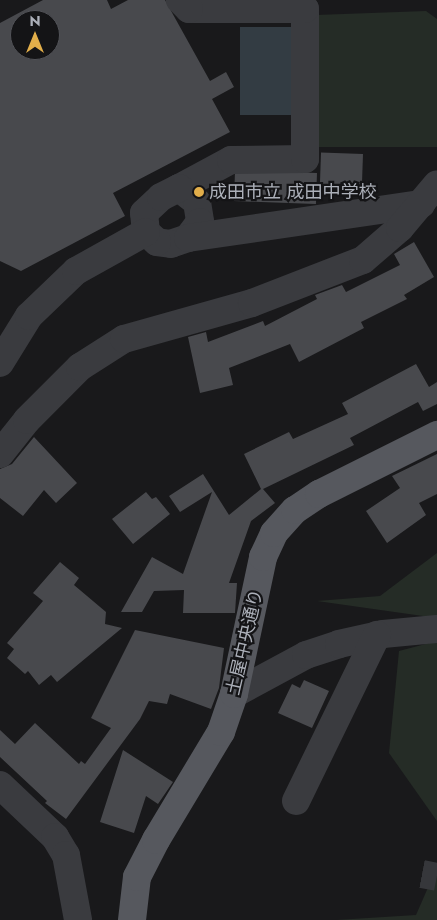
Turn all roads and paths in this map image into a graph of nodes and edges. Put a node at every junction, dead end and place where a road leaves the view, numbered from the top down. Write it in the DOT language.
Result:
graph roads {
  1 [pos="180,0"];
  2 [pos="179,188"];
  3 [pos="430,194"];
  4 [pos="146,232"];
  5 [pos="188,238"];
  6 [pos="0,363"];
  7 [pos="437,435"];
  8 [pos="0,454"];
  9 [pos="437,629"];
  10 [pos="377,635"];
  11 [pos="234,694"];
  12 [pos="0,785"];
  13 [pos="296,801"];
  14 [pos="78,920"];
  15 [pos="132,920"];
  1 -- 2 [label="street"];
  2 -- 4 [label="street"];
  2 -- 5 [label="street"];
  3 -- 5 [label="street"];
  3 -- 8 [label="street"];
  4 -- 5 [label="street"];
  4 -- 6 [label="street"];
  7 -- 11 [label="main road, 土屋中央通り"];
  9 -- 10 [label="street"];
  10 -- 11 [label="street"];
  10 -- 13 [label="street"];
  11 -- 15 [label="main road, 土屋中央通り"];
  12 -- 14 [label="street"];
}
